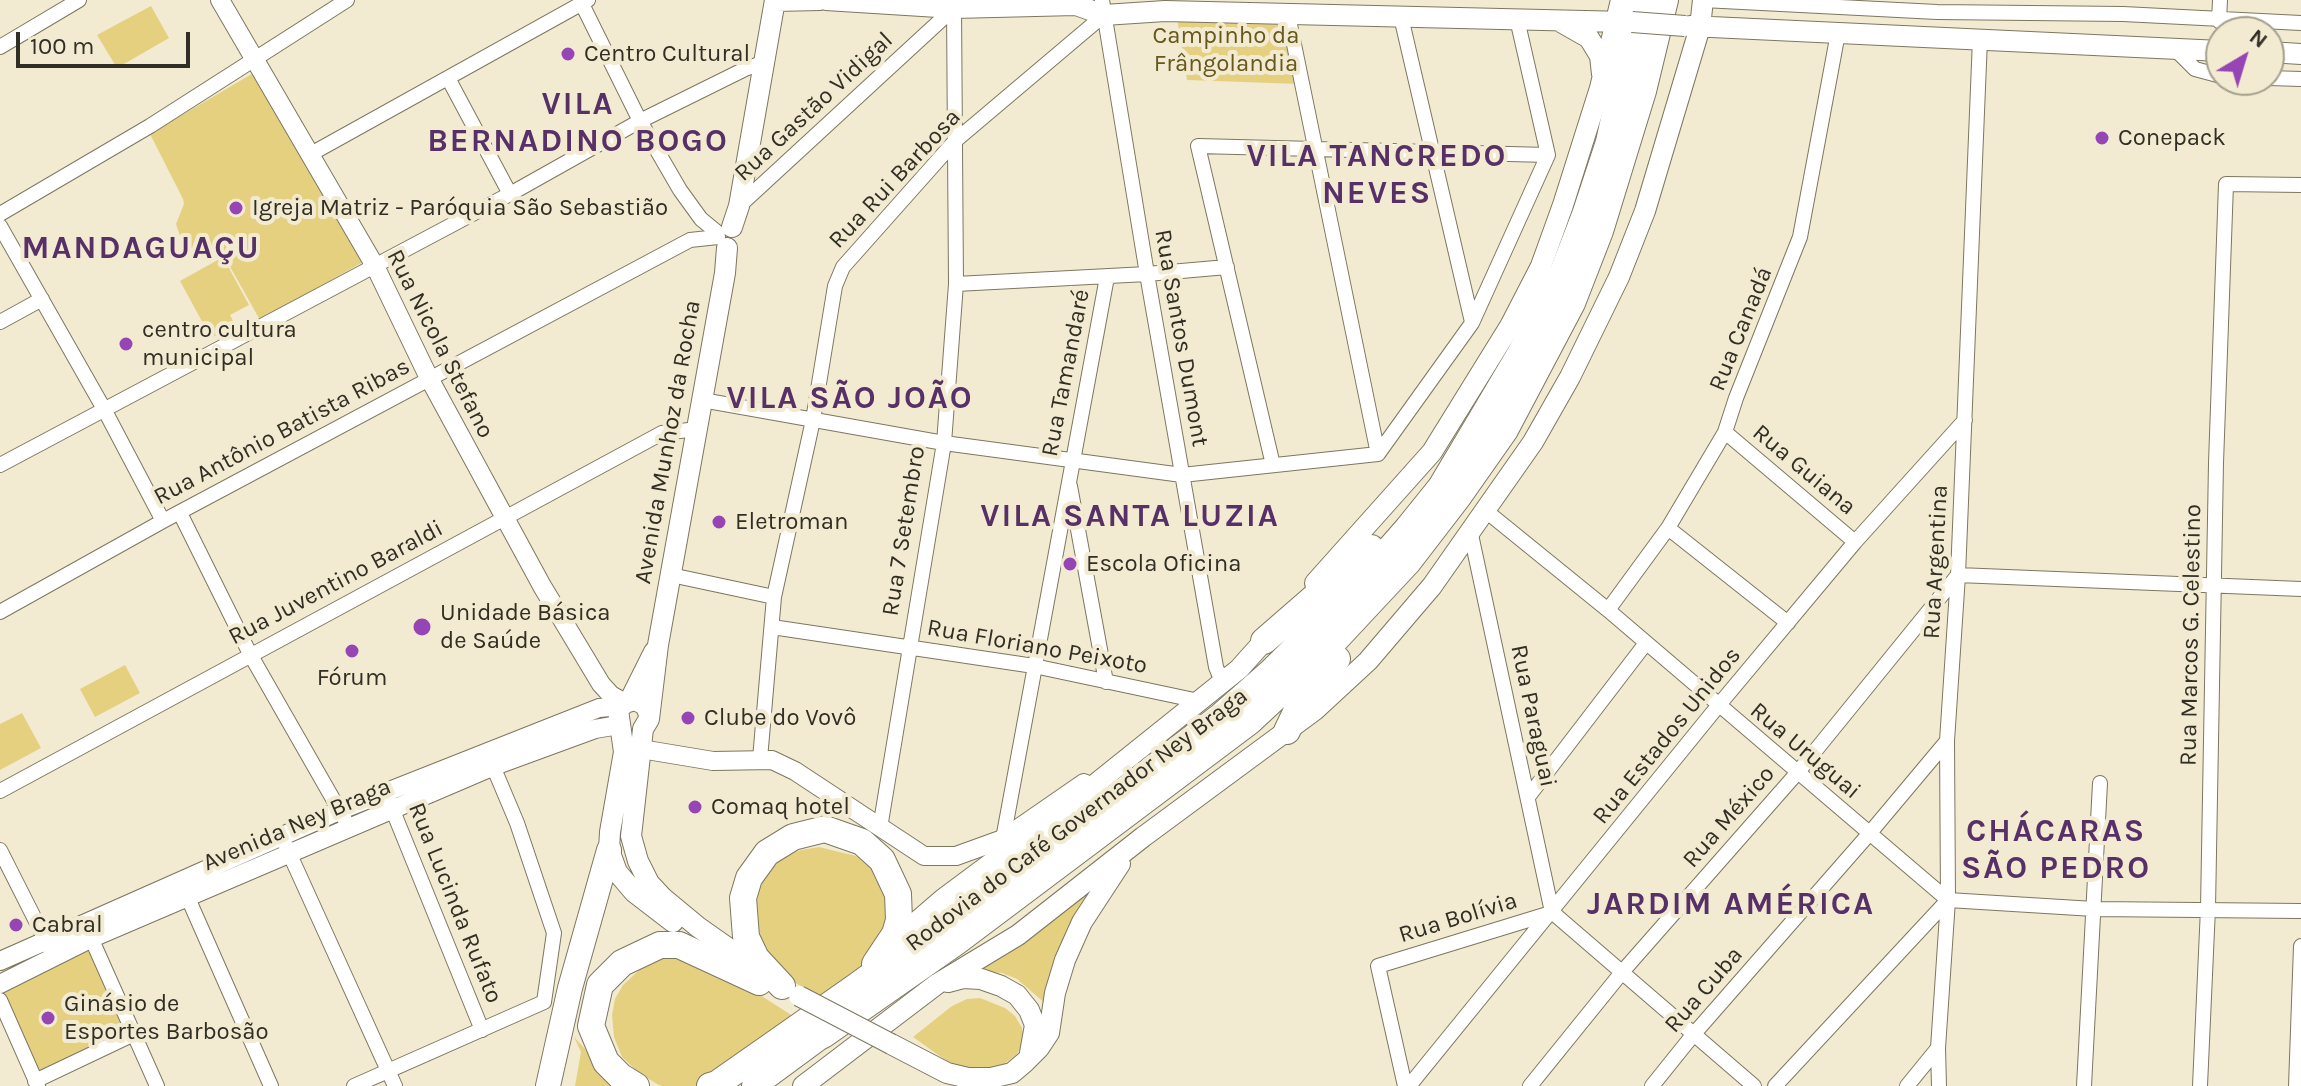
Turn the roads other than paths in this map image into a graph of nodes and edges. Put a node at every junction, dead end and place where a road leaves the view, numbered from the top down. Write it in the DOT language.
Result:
graph roads {
  1 [pos="79,0"];
  2 [pos="220,0"];
  3 [pos="347,0"];
  4 [pos="775,0"];
  5 [pos="823,0"];
  6 [pos="1621,0"];
  7 [pos="1665,0"];
  8 [pos="1703,0"];
  9 [pos="583,1"];
  10 [pos="953,4"];
  11 [pos="1243,6"];
  12 [pos="1937,6"];
  13 [pos="2022,6"];
  14 [pos="1103,7"];
  15 [pos="2123,7"];
  16 [pos="1400,9"];
  17 [pos="1288,15"];
  18 [pos="1629,15"];
  19 [pos="1517,19"];
  20 [pos="2205,19"];
  21 [pos="1557,20"];
  22 [pos="1693,26"];
  23 [pos="1741,28"];
  24 [pos="1838,33"];
  25 [pos="1980,39"];
  26 [pos="0,47"];
  27 [pos="2174,48"];
  28 [pos="2205,50"];
  29 [pos="254,59"];
  30 [pos="762,63"];
  31 [pos="1686,72"];
  32 [pos="2205,72"];
  33 [pos="448,78"];
  34 [pos="1600,88"];
  35 [pos="640,121"];
  36 [pos="955,141"];
  37 [pos="1316,149"];
  38 [pos="1433,151"];
  39 [pos="309,155"];
  40 [pos="1548,155"];
  41 [pos="2301,185"];
  42 [pos="510,194"];
  43 [pos="739,206"];
  44 [pos="0,214"];
  45 [pos="0,226"];
  46 [pos="724,236"];
  47 [pos="375,266"];
  48 [pos="1227,267"];
  49 [pos="1147,274"];
  50 [pos="1107,277"];
  51 [pos="956,284"];
  52 [pos="42,299"];
  53 [pos="0,322"];
  54 [pos="1472,323"];
  55 [pos="429,378"];
  56 [pos="702,400"];
  57 [pos="104,409"];
  58 [pos="813,420"];
  59 [pos="1965,420"];
  60 [pos="1478,425"];
  61 [pos="698,429"];
  62 [pos="1725,432"];
  63 [pos="944,443"];
  64 [pos="1378,454"];
  65 [pos="1072,460"];
  66 [pos="0,465"];
  67 [pos="1273,465"];
  68 [pos="1476,472"];
  69 [pos="1182,475"];
  70 [pos="1069,478"];
  71 [pos="1486,511"];
  72 [pos="180,513"];
  73 [pos="503,517"];
  74 [pos="163,521"];
  75 [pos="1668,528"];
  76 [pos="1470,530"];
  77 [pos="1855,542"];
  78 [pos="671,575"];
  79 [pos="1958,575"];
  80 [pos="2214,584"];
  81 [pos="2301,589"];
  82 [pos="774,597"];
  83 [pos="1608,610"];
  84 [pos="0,612"];
  85 [pos="1788,623"];
  86 [pos="772,627"];
  87 [pos="1264,641"];
  88 [pos="1646,643"];
  89 [pos="658,645"];
  90 [pos="910,647"];
  91 [pos="250,654"];
  92 [pos="1034,666"];
  93 [pos="1106,682"];
  94 [pos="1222,682"];
  95 [pos="1199,701"];
  96 [pos="1718,706"];
  97 [pos="623,712"];
  98 [pos="644,731"];
  99 [pos="1161,731"];
  100 [pos="1287,731"];
  101 [pos="1947,741"];
  102 [pos="490,758"];
  103 [pos="760,759"];
  104 [pos="1798,772"];
  105 [pos="2100,783"];
  106 [pos="0,791"];
  107 [pos="1528,797"];
  108 [pos="390,801"];
  109 [pos="345,819"];
  110 [pos="880,828"];
  111 [pos="1869,834"];
  112 [pos="1143,837"];
  113 [pos="1003,839"];
  114 [pos="286,846"];
  115 [pos="0,850"];
  116 [pos="609,850"];
  117 [pos="185,890"];
  118 [pos="1948,900"];
  119 [pos="2208,908"];
  120 [pos="2094,909"];
  121 [pos="2301,911"];
  122 [pos="1552,912"];
  123 [pos="88,930"];
  124 [pos="2301,946"];
  125 [pos="887,948"];
  126 [pos="50,949"];
  127 [pos="0,961"];
  128 [pos="1623,971"];
  129 [pos="0,984"];
  130 [pos="937,984"];
  131 [pos="780,988"];
  132 [pos="854,988"];
  133 [pos="0,1000"];
  134 [pos="482,1030"];
  135 [pos="134,1034"];
  136 [pos="823,1035"];
  137 [pos="1693,1035"];
  138 [pos="1938,1048"];
  139 [pos="1025,1062"];
  140 [pos="388,1071"];
  141 [pos="36,1083"];
  142 [pos="713,1085"];
  143 [pos="157,1086"];
  144 [pos="271,1086"];
  145 [pos="354,1086"];
  146 [pos="395,1086"];
  147 [pos="548,1086"];
  148 [pos="636,1086"];
  149 [pos="754,1086"];
  150 [pos="803,1086"];
  151 [pos="1407,1086"];
  152 [pos="1530,1086"];
  153 [pos="1652,1086"];
  154 [pos="1754,1086"];
  155 [pos="1775,1086"];
  156 [pos="1907,1086"];
  157 [pos="1939,1086"];
  158 [pos="2084,1086"];
  159 [pos="2200,1086"];
  160 [pos="2296,1086"];
  1 -- 26 [label="street"];
  2 -- 29 [label="street, Rua Nicola Stefano"];
  3 -- 29 [label="street"];
  4 -- 5 [label="main road"];
  4 -- 30 [label="main road, Avenida Munhoz da Rocha"];
  5 -- 10 [label="main road"];
  6 -- 18 [label="main road"];
  7 -- 68 [label="highway, Rodovia do Café Governador Ney Braga"];
  8 -- 12 [label="street"];
  8 -- 22 [label="main road"];
  9 -- 33 [label="street"];
  9 -- 35 [label="street"];
  10 -- 14 [label="main road"];
  10 -- 36 [label="street, Rua 7 Setembro"];
  10 -- 43 [label="street, Rua Gastão Vidigal"];
  11 -- 14 [label="main road"];
  11 -- 17 [label="main road"];
  12 -- 13 [label="street"];
  13 -- 15 [label="street"];
  14 -- 36 [label="street, Rua Rui Barbosa"];
  14 -- 49 [label="street, Rua Santos Dumont"];
  15 -- 20 [label="street"];
  16 -- 17 [label="main road"];
  16 -- 19 [label="main road"];
  16 -- 38 [label="street"];
  17 -- 37 [label="street"];
  18 -- 21 [label="main road"];
  18 -- 22 [label="main road, bridge"];
  18 -- 34 [label="main road"];
  18 -- 60 [label="highway, Rodovia do Café Governador Ney Braga"];
  19 -- 21 [label="main road"];
  19 -- 40 [label="street"];
  21 -- 34 [label="main road"];
  22 -- 23 [label="main road"];
  22 -- 31 [label="main road"];
  23 -- 24 [label="main road"];
  23 -- 31 [label="main road"];
  24 -- 25 [label="main road"];
  24 -- 62 [label="street, Rua Canadá"];
  25 -- 27 [label="main road"];
  25 -- 59 [label="street, Rua Argentina"];
  27 -- 28 [label="main road"];
  27 -- 32 [label="street"];
  29 -- 39 [label="street, Rua Nicola Stefano"];
  29 -- 44 [label="street"];
  30 -- 35 [label="street"];
  30 -- 43 [label="main road, Avenida Munhoz da Rocha"];
  31 -- 71 [label="main road"];
  33 -- 39 [label="street"];
  33 -- 42 [label="street"];
  34 -- 87 [label="main road"];
  35 -- 42 [label="street"];
  35 -- 46 [label="street"];
  36 -- 51 [label="street, Rua 7 Setembro"];
  36 -- 58 [label="street, Rua Rui Barbosa"];
  37 -- 38 [label="street"];
  37 -- 48 [label="street"];
  37 -- 64 [label="street"];
  38 -- 40 [label="street"];
  38 -- 54 [label="street"];
  39 -- 47 [label="street, Rua Nicola Stefano"];
  40 -- 54 [label="street"];
  41 -- 80 [label="street, Rua Marcos G. Celestino"];
  42 -- 47 [label="street"];
  43 -- 46 [label="main road, Avenida Munhoz da Rocha"];
  45 -- 52 [label="street"];
  46 -- 55 [label="street, Rua Antônio Batista Ribas"];
  46 -- 56 [label="main road, Avenida Munhoz da Rocha"];
  47 -- 55 [label="street, Rua Nicola Stefano"];
  47 -- 57 [label="street"];
  48 -- 49 [label="street"];
  48 -- 67 [label="street"];
  49 -- 50 [label="street"];
  49 -- 69 [label="street, Rua Santos Dumont"];
  50 -- 51 [label="street"];
  50 -- 65 [label="street, Rua Tamandaré"];
  51 -- 63 [label="street, Rua 7 Setembro"];
  52 -- 53 [label="street"];
  52 -- 57 [label="street"];
  54 -- 64 [label="street"];
  55 -- 72 [label="street, Rua Antônio Batista Ribas"];
  55 -- 73 [label="street, Rua Nicola Stefano"];
  56 -- 58 [label="street"];
  56 -- 61 [label="main road, Avenida Munhoz da Rocha"];
  57 -- 66 [label="street"];
  57 -- 74 [label="street"];
  58 -- 63 [label="street"];
  58 -- 82 [label="street, Rua Rui Barbosa"];
  59 -- 77 [label="street, Rua Estados Unidos"];
  59 -- 79 [label="street, Rua Argentina"];
  60 -- 87 [label="highway"];
  60 -- 132 [label="highway, Rodovia do Café Governador Ney Braga"];
  61 -- 73 [label="street, Rua Juventino Baraldi"];
  61 -- 78 [label="main road, Avenida Munhoz da Rocha"];
  62 -- 75 [label="street, Rua Canadá"];
  62 -- 77 [label="street, Rua Guiana"];
  63 -- 65 [label="street"];
  63 -- 90 [label="street, Rua 7 Setembro"];
  64 -- 67 [label="street"];
  65 -- 69 [label="street"];
  65 -- 70 [label="street, Rua Tamandaré"];
  67 -- 69 [label="street"];
  68 -- 100 [label="highway"];
  68 -- 136 [label="highway, Rodovia do Café Governador Ney Braga"];
  69 -- 94 [label="street, Rua Santos Dumont"];
  70 -- 92 [label="street, Rua Tamandaré"];
  70 -- 93 [label="street, Rua Tamandaré"];
  71 -- 76 [label="main road"];
  71 -- 83 [label="street, Rua Uruguai"];
  72 -- 74 [label="street, Rua Antônio Batista Ribas"];
  72 -- 91 [label="street"];
  73 -- 91 [label="street, Rua Juventino Baraldi"];
  73 -- 97 [label="street, Rua Nicola Stefano"];
  74 -- 84 [label="street, Rua Antônio Batista Ribas"];
  75 -- 83 [label="street, Rua Canadá"];
  75 -- 85 [label="street"];
  76 -- 100 [label="main road"];
  76 -- 107 [label="street, Rua Paraguai"];
  77 -- 85 [label="street, Rua Estados Unidos"];
  78 -- 82 [label="street"];
  78 -- 89 [label="main road, Avenida Munhoz da Rocha"];
  79 -- 80 [label="street"];
  79 -- 101 [label="street, Rua Argentina"];
  79 -- 104 [label="street, Rua México"];
  80 -- 81 [label="street"];
  80 -- 119 [label="street, Rua Marcos G. Celestino"];
  82 -- 86 [label="street, Rua Rui Barbosa"];
  83 -- 88 [label="street, Rua Uruguai"];
  85 -- 96 [label="street, Rua Estados Unidos"];
  86 -- 90 [label="street, Rua Floriano Peixoto"];
  86 -- 103 [label="street, Rua Rui Barbosa"];
  87 -- 94 [label="main road"];
  88 -- 96 [label="street, Rua Uruguai"];
  88 -- 107 [label="street"];
  89 -- 97 [label="main road"];
  89 -- 98 [label="main road"];
  90 -- 92 [label="street, Rua Floriano Peixoto"];
  90 -- 110 [label="street, Rua 7 Setembro"];
  91 -- 106 [label="street, Rua Juventino Baraldi"];
  91 -- 109 [label="street"];
  92 -- 93 [label="street, Rua Floriano Peixoto"];
  92 -- 113 [label="street, Rua Tamandaré"];
  93 -- 95 [label="street, Rua Floriano Peixoto"];
  94 -- 95 [label="main road"];
  95 -- 99 [label="main road"];
  96 -- 104 [label="street, Rua Uruguai"];
  96 -- 122 [label="street, Rua Estados Unidos"];
  97 -- 98 [label="main road"];
  97 -- 98 [label="main road"];
  97 -- 102 [label="street, Avenida Ney Braga"];
  97 -- 116 [label="main road"];
  98 -- 103 [label="street"];
  98 -- 131 [label="main road"];
  99 -- 113 [label="street"];
  99 -- 125 [label="main road"];
  100 -- 112 [label="main road"];
  101 -- 111 [label="street, Rua Cuba"];
  101 -- 118 [label="street, Rua Argentina"];
  102 -- 108 [label="street, Avenida Ney Braga"];
  102 -- 134 [label="street"];
  103 -- 110 [label="street"];
  104 -- 111 [label="street, Rua Uruguai"];
  104 -- 128 [label="street, Rua México"];
  105 -- 120 [label="street"];
  107 -- 122 [label="street, Rua Paraguai"];
  108 -- 109 [label="street, Avenida Ney Braga"];
  108 -- 134 [label="street, Rua Lucinda Rufato"];
  109 -- 114 [label="street, Avenida Ney Braga"];
  110 -- 113 [label="street"];
  111 -- 118 [label="street, Rua Uruguai"];
  111 -- 137 [label="street, Rua Cuba"];
  112 -- 130 [label="main road"];
  112 -- 139 [label="main road"];
  114 -- 117 [label="street, Avenida Ney Braga"];
  114 -- 140 [label="street"];
  115 -- 126 [label="street"];
  116 -- 131 [label="main road"];
  116 -- 147 [label="highway"];
  117 -- 123 [label="street, Avenida Ney Braga"];
  117 -- 144 [label="street"];
  118 -- 120 [label="street"];
  118 -- 138 [label="street, Rua Argentina"];
  118 -- 155 [label="street"];
  119 -- 120 [label="street"];
  119 -- 121 [label="street"];
  119 -- 159 [label="street, Rua Marcos G. Celestino"];
  120 -- 158 [label="street"];
  122 -- 128 [label="street"];
  122 -- 151 [label="street, Rua Estados Unidos"];
  122 -- 151 [label="street, Rua Bolívia"];
  123 -- 126 [label="street, Avenida Ney Braga"];
  123 -- 135 [label="street"];
  124 -- 160 [label="street"];
  125 -- 131 [label="highway"];
  125 -- 132 [label="highway"];
  126 -- 127 [label="street, Avenida Ney Braga"];
  126 -- 129 [label="street, Avenida Ney Braga"];
  128 -- 137 [label="street"];
  128 -- 152 [label="street, Rua México"];
  130 -- 139 [label="main road"];
  130 -- 150 [label="main road"];
  131 -- 139 [label="main road, bridge"];
  131 -- 148 [label="highway"];
  132 -- 142 [label="highway, Rodovia do Café Governador Ney Braga"];
  133 -- 141 [label="street"];
  134 -- 140 [label="street"];
  135 -- 141 [label="street"];
  135 -- 143 [label="street"];
  136 -- 149 [label="highway, Rodovia do Café Governador Ney Braga"];
  137 -- 153 [label="street, Rua Cuba"];
  137 -- 154 [label="street"];
  138 -- 156 [label="street"];
  138 -- 157 [label="street, Rua Argentina"];
  140 -- 145 [label="street"];
  140 -- 146 [label="street"];
}
